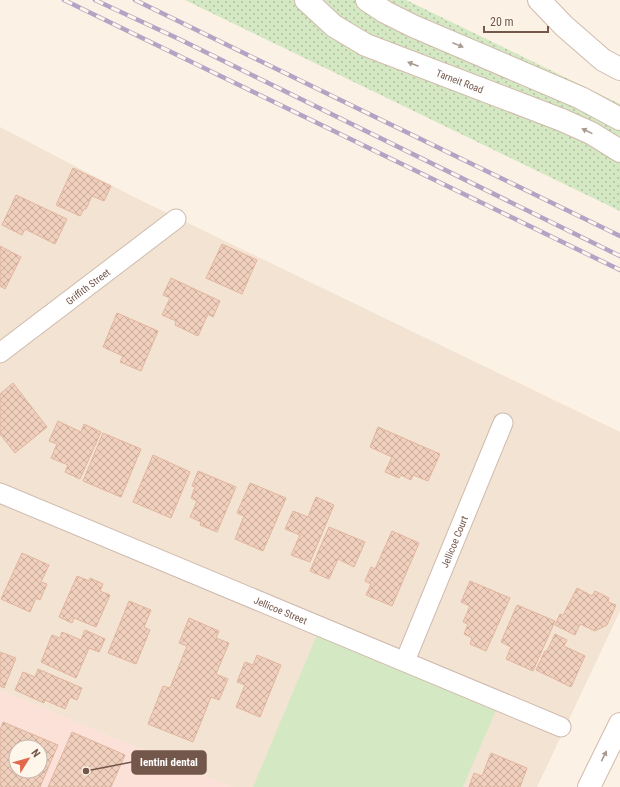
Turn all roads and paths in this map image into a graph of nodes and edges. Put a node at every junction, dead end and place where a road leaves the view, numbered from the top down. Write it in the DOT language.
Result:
graph roads {
  1 [pos="306,0"];
  2 [pos="367,0"];
  3 [pos="539,0"];
  4 [pos="620,69"];
  5 [pos="620,119"];
  6 [pos="620,151"];
  7 [pos="176,219"];
  8 [pos="0,354"];
  9 [pos="503,423"];
  10 [pos="0,492"];
  11 [pos="405,661"];
  12 [pos="620,724"];
  13 [pos="561,727"];
  14 [pos="589,787"];
  6 -- 1 [label="main road, Tarneit Road, one-way"];
  2 -- 5 [label="main road, one-way"];
  3 -- 4 [label="main road"];
  7 -- 8 [label="street, Griffith Street"];
  9 -- 11 [label="street, Jellicoe Court"];
  10 -- 11 [label="street, Jellicoe Street"];
  11 -- 13 [label="street, Jellicoe Street"];
  14 -- 12 [label="main road, one-way"];
}
